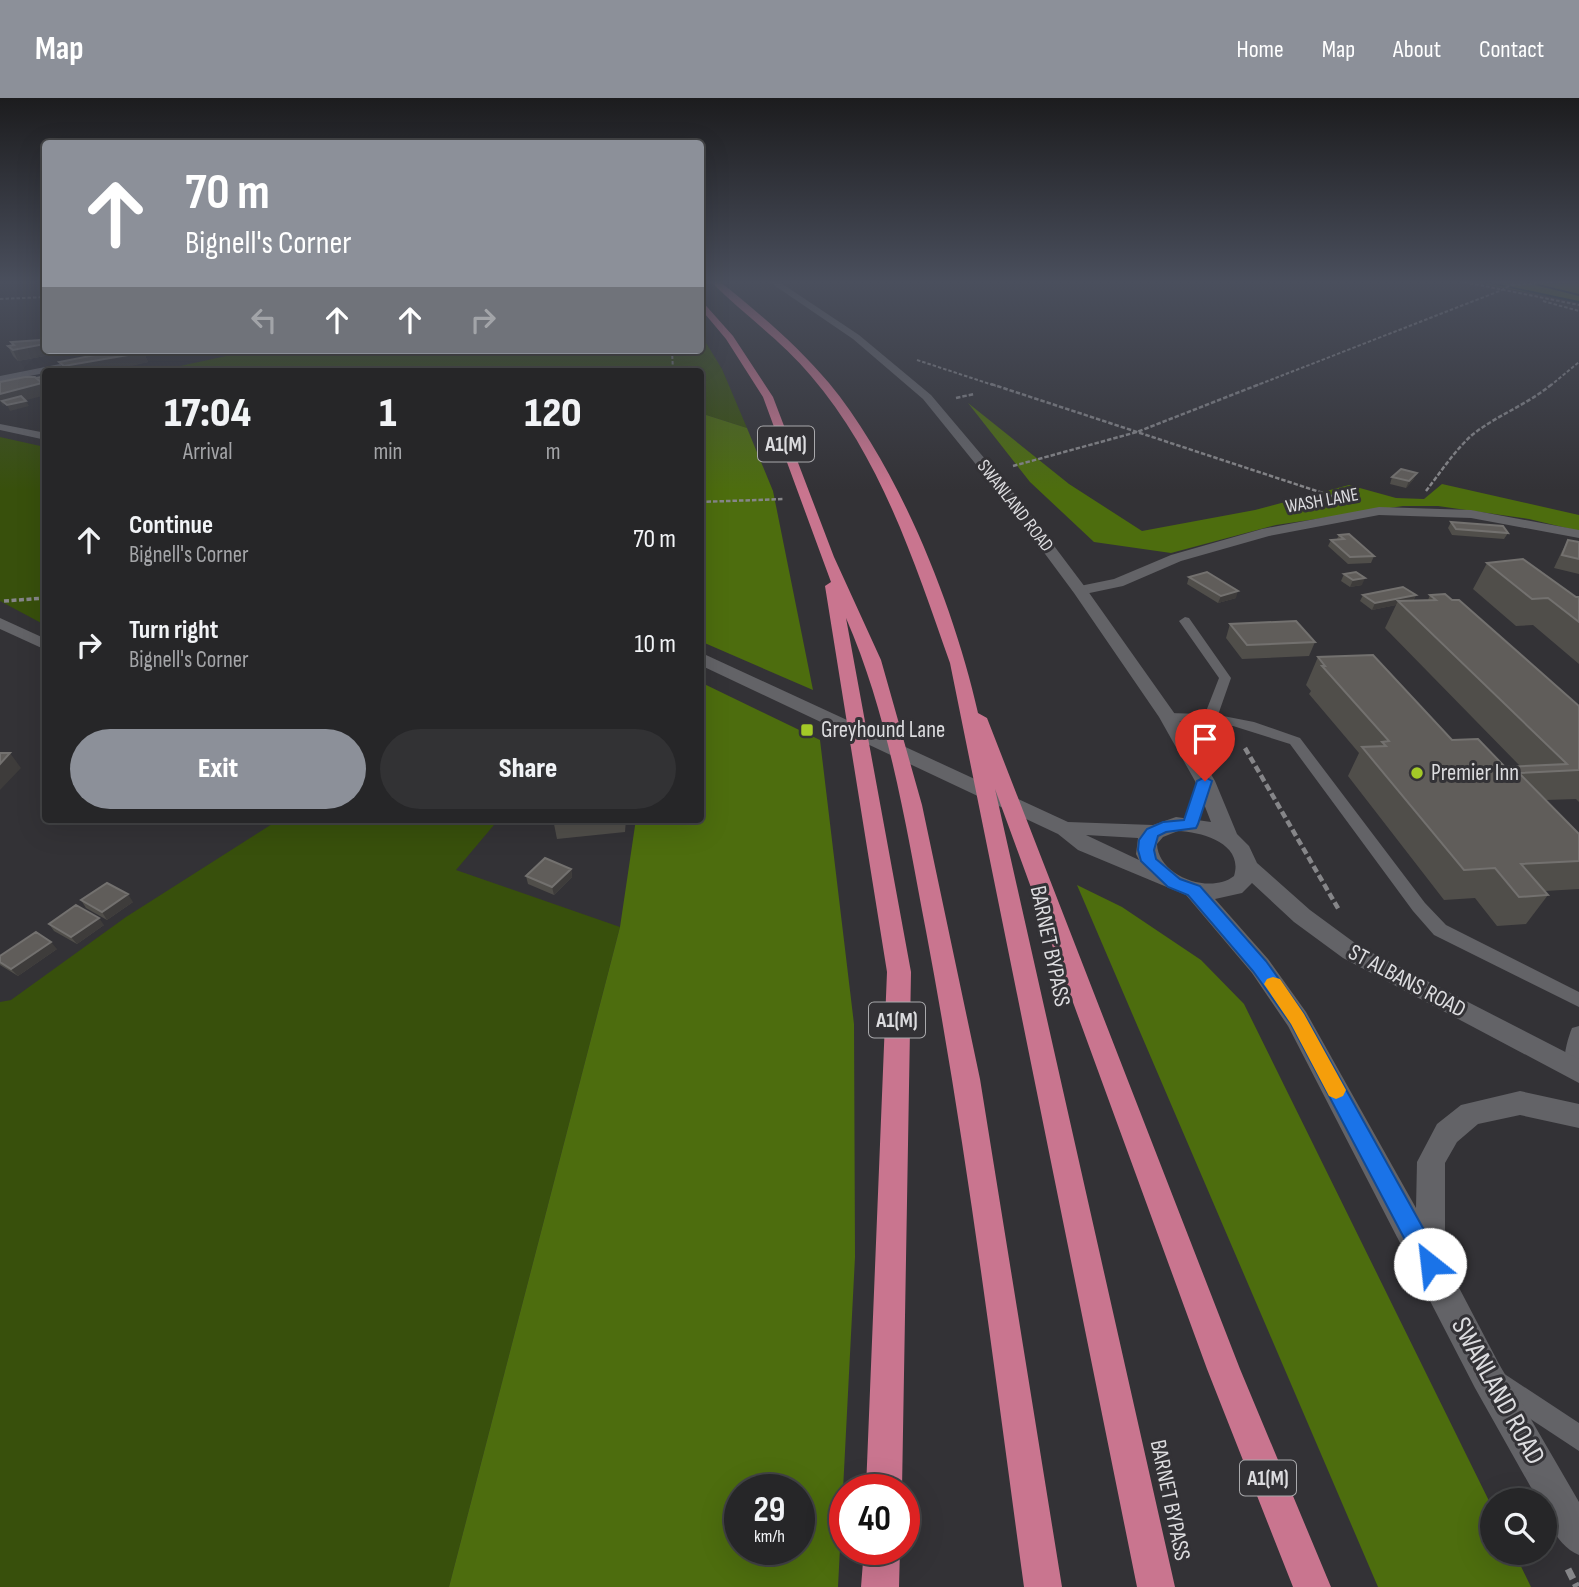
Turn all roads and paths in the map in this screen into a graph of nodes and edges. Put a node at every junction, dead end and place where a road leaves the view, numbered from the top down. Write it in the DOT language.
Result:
graph roads {
  1 [pos="738,350"];
  2 [pos="793,350"];
  3 [pos="872,350"];
  4 [pos="1346,350"];
  5 [pos="102,358"];
  6 [pos="914,359"];
  7 [pos="1579,362"];
  8 [pos="53,368"];
  9 [pos="42,370"];
  10 [pos="0,379"];
  11 [pos="0,428"];
  12 [pos="1138,432"];
  13 [pos="42,436"];
  14 [pos="1006,468"];
  15 [pos="773,499"];
  16 [pos="704,502"];
  17 [pos="1405,510"];
  18 [pos="1379,511"];
  19 [pos="1579,534"];
  20 [pos="827,557"];
  21 [pos="1080,590"];
  22 [pos="42,598"];
  23 [pos="0,601"];
  24 [pos="1185,621"];
  25 [pos="0,623"];
  26 [pos="42,643"];
  27 [pos="704,661"];
  28 [pos="958,663"];
  29 [pos="1168,718"];
  30 [pos="1210,719"];
  31 [pos="1231,723"];
  32 [pos="1205,781"];
  33 [pos="1190,824"];
  34 [pos="1065,829"];
  35 [pos="1153,832"];
  36 [pos="1228,838"];
  37 [pos="1249,868"];
  38 [pos="1184,887"];
  39 [pos="1341,914"];
  40 [pos="1579,1000"];
  41 [pos="1579,1034"];
  42 [pos="1576,1071"];
  43 [pos="1579,1116"];
  44 [pos="1430,1264"];
  45 [pos="1487,1376"];
  46 [pos="1579,1438"];
  47 [pos="884,1474"];
  48 [pos="1579,1537"];
  49 [pos="881,1565"];
  50 [pos="880,1587"];
  51 [pos="1043,1587"];
  52 [pos="1156,1587"];
  53 [pos="1312,1587"];
  1 -- 20 [label="highway, A1(M)"];
  2 -- 28 [label="highway, BARNET BYPASS / A1(M)"];
  3 -- 21 [label="street, SWANLAND ROAD"];
  4 -- 12 [label="path"];
  5 -- 8 [label="street"];
  6 -- 12 [label="path"];
  7 -- 17 [label="path"];
  9 -- 10 [label="street"];
  11 -- 13 [label="street"];
  12 -- 14 [label="path"];
  12 -- 18 [label="path"];
  15 -- 16 [label="path"];
  17 -- 18 [label="street, WASH LANE"];
  17 -- 19 [label="street, WASH LANE"];
  18 -- 21 [label="street, WASH LANE"];
  20 -- 47 [label="highway, A1(M)"];
  20 -- 51 [label="highway, A1(M)"];
  21 -- 29 [label="street, SWANLAND ROAD"];
  22 -- 23 [label="path"];
  24 -- 30 [label="lane"];
  25 -- 26 [label="street"];
  27 -- 34 [label="street"];
  28 -- 52 [label="highway, BARNET BYPASS / A1(M)"];
  28 -- 53 [label="highway, A1(M)"];
  29 -- 30 [label="lane"];
  29 -- 32 [label="street, SWANLAND ROAD"];
  30 -- 31 [label="lane"];
  31 -- 39 [label="path"];
  31 -- 40 [label="lane"];
  32 -- 33 [label="street"];
  32 -- 36 [label="street, SWANLAND ROAD"];
  33 -- 35 [label="street"];
  33 -- 36 [label="street"];
  34 -- 35 [label="street"];
  34 -- 38 [label="street"];
  35 -- 38 [label="street"];
  36 -- 37 [label="street"];
  37 -- 38 [label="street"];
  37 -- 42 [label="street, ST ALBANS ROAD"];
  38 -- 44 [label="street, SWANLAND ROAD"];
  41 -- 42 [label="lane"];
  43 -- 44 [label="street"];
  44 -- 45 [label="street, SWANLAND ROAD"];
  45 -- 46 [label="lane"];
  45 -- 48 [label="street, SWANLAND ROAD"];
  49 -- 50 [label="highway"];
}
